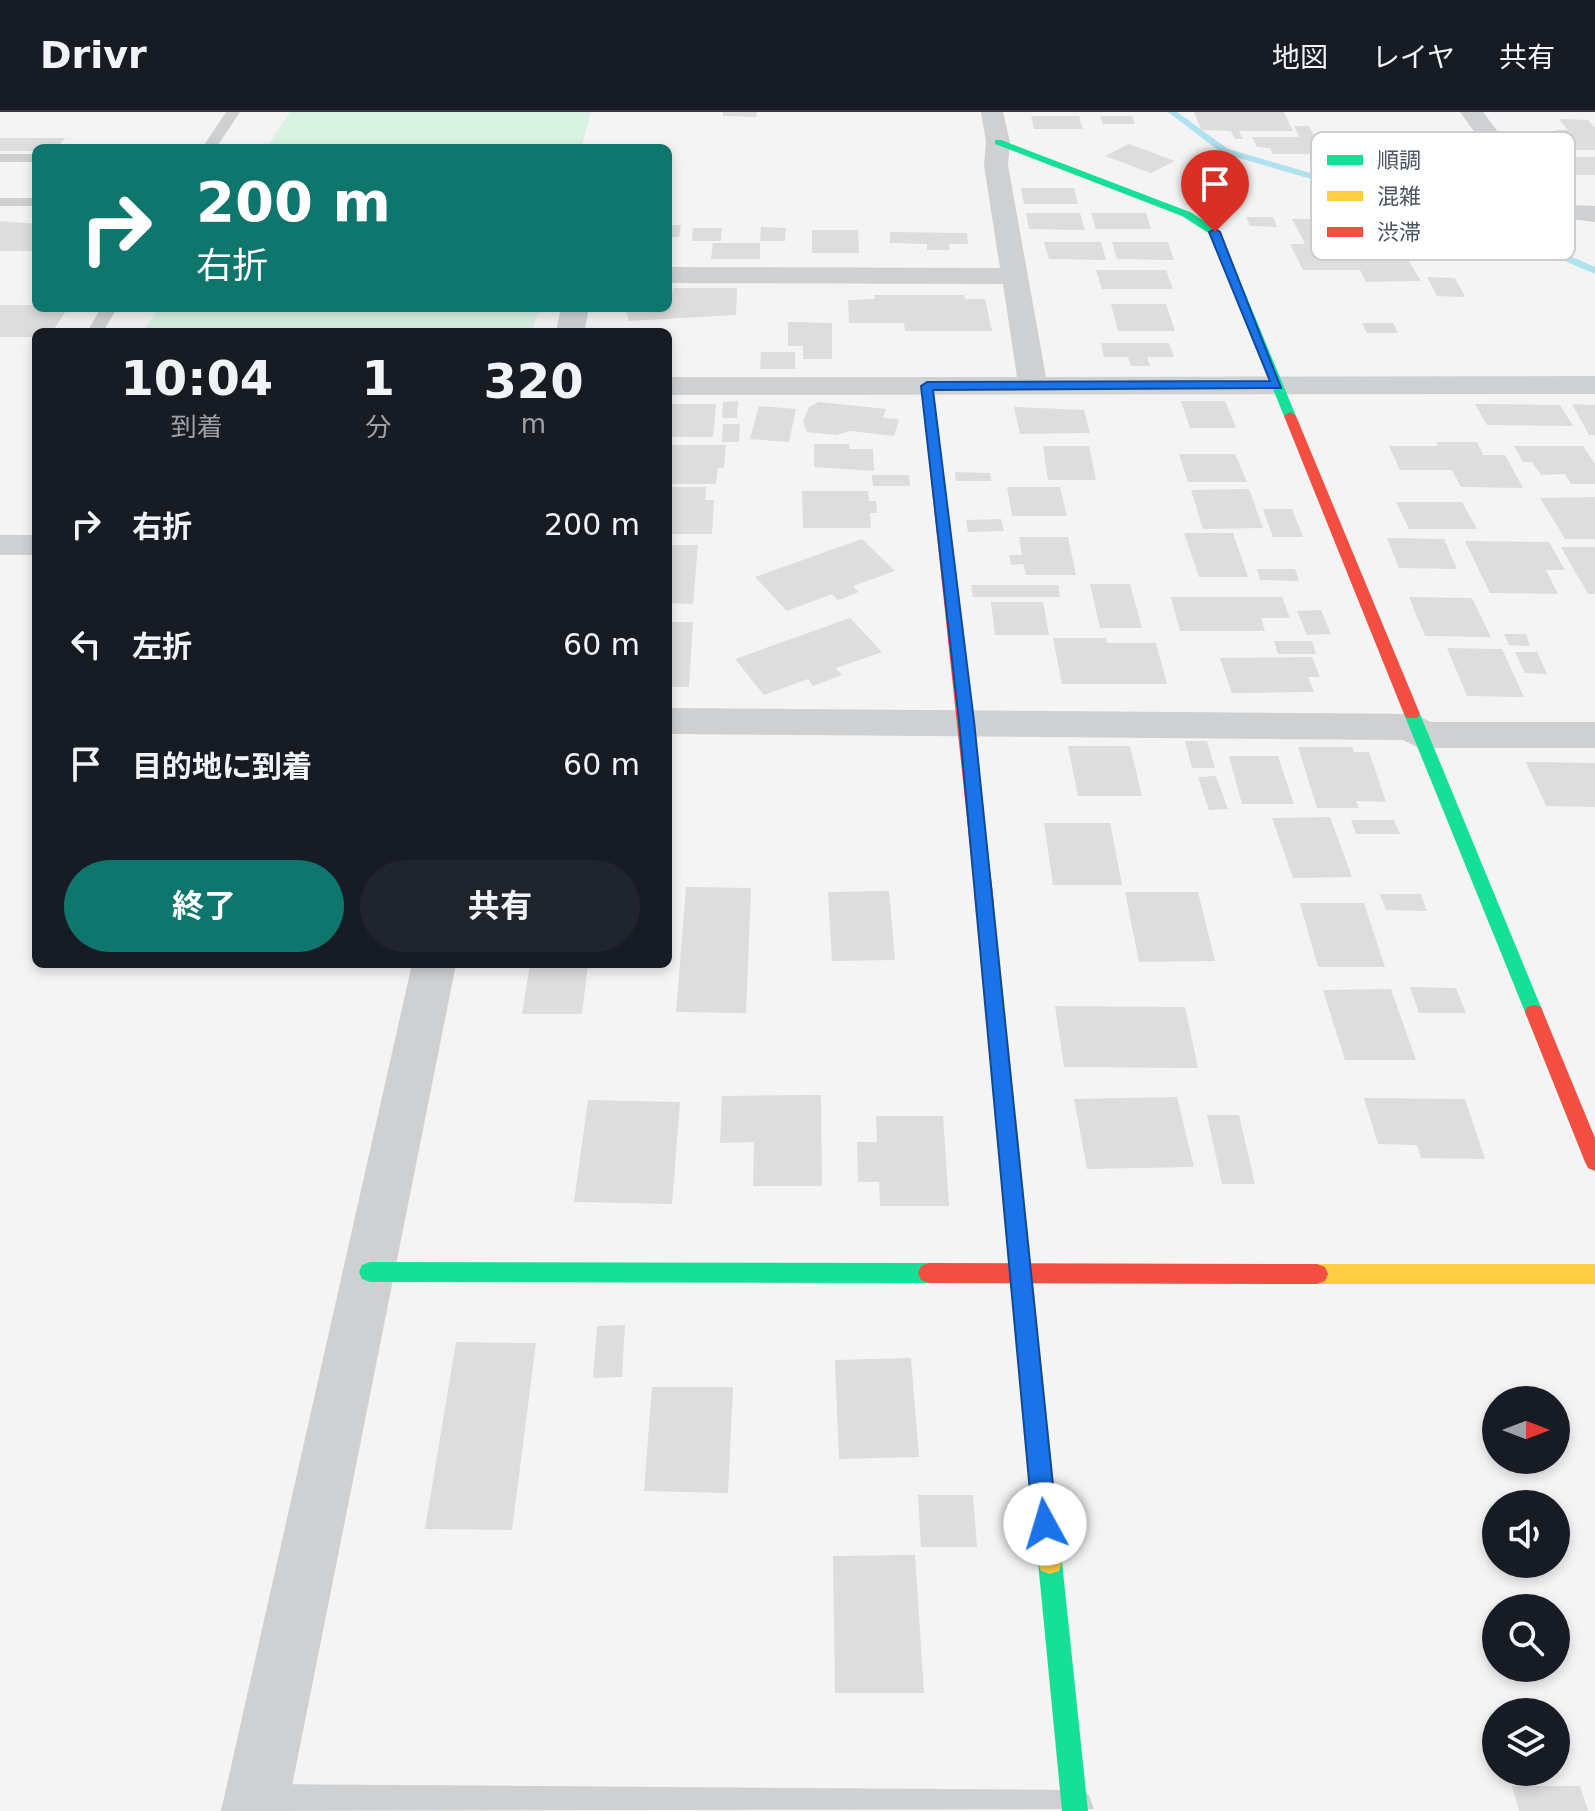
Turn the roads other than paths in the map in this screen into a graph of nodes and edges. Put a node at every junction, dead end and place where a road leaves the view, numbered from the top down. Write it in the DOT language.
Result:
graph roads {
  1 [pos="233,112"];
  2 [pos="992,112"];
  3 [pos="1471,112"];
  4 [pos="1486,132"];
  5 [pos="998,142"];
  6 [pos="212,144"];
  7 [pos="0,158"];
  8 [pos="32,158"];
  9 [pos="0,202"];
  10 [pos="32,202"];
  11 [pos="1575,213"];
  12 [pos="1595,214"];
  13 [pos="672,275"];
  14 [pos="1014,276"];
  15 [pos="1277,385"];
  16 [pos="1595,385"];
  17 [pos="672,386"];
  18 [pos="927,386"];
  19 [pos="1033,386"];
  20 [pos="0,545"];
  21 [pos="32,545"];
  22 [pos="672,721"];
  23 [pos="967,721"];
  24 [pos="1417,731"];
  25 [pos="1595,735"];
  26 [pos="433,968"];
  27 [pos="1595,1162"];
  28 [pos="1019,1271"];
  29 [pos="370,1272"];
  30 [pos="1595,1274"];
  31 [pos="254,1807"];
  32 [pos="1075,1810"];
  1 -- 6 [label="lane"];
  2 -- 5 [label="street"];
  3 -- 4 [label="street"];
  5 -- 14 [label="street"];
  5 -- 15 [label="street"];
  7 -- 8 [label="lane"];
  9 -- 10 [label="lane"];
  11 -- 12 [label="street"];
  13 -- 14 [label="street"];
  14 -- 19 [label="street"];
  15 -- 16 [label="street"];
  15 -- 19 [label="street"];
  15 -- 24 [label="street"];
  17 -- 18 [label="street"];
  18 -- 19 [label="street"];
  18 -- 23 [label="street"];
  20 -- 21 [label="street"];
  22 -- 23 [label="street"];
  23 -- 24 [label="street"];
  23 -- 28 [label="street"];
  24 -- 25 [label="street"];
  24 -- 27 [label="street"];
  26 -- 29 [label="street"];
  28 -- 29 [label="street"];
  28 -- 30 [label="street"];
  28 -- 32 [label="street"];
  29 -- 31 [label="street"];
  31 -- 32 [label="lane"];
}
